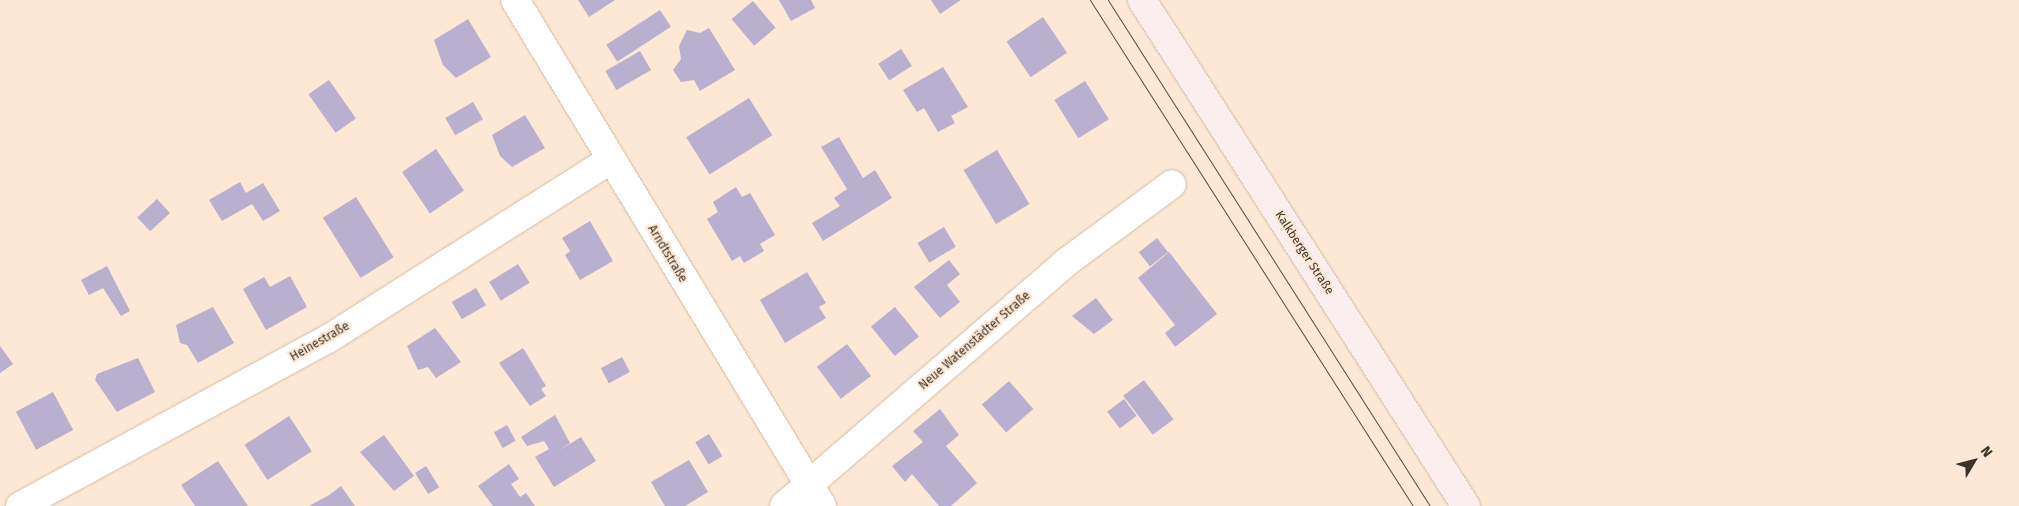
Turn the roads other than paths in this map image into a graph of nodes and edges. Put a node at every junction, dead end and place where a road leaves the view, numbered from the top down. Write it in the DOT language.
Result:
graph roads {
  1 [pos="515,0"];
  2 [pos="1142,0"];
  3 [pos="610,160"];
  4 [pos="1172,184"];
  5 [pos="815,496"];
  6 [pos="20,506"];
  7 [pos="784,506"];
  8 [pos="1466,506"];
  1 -- 3 [label="street, Arndtstraße"];
  2 -- 8 [label="main road, Kalkberger Straße"];
  3 -- 5 [label="street, Arndtstraße"];
  3 -- 6 [label="street, Heinestraße"];
  4 -- 5 [label="street, Neue Watenstädter Straße"];
  5 -- 7 [label="street, Neue Watenstädter Straße"];
}
